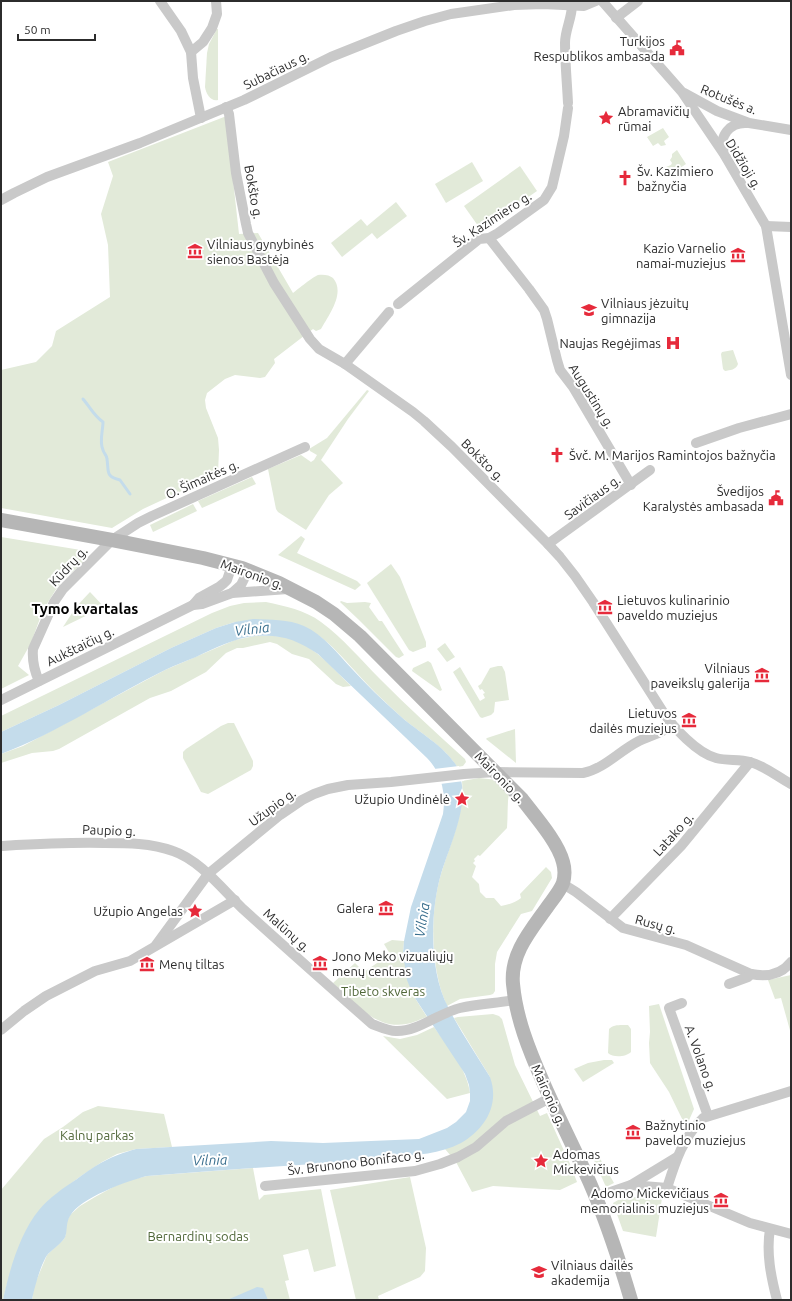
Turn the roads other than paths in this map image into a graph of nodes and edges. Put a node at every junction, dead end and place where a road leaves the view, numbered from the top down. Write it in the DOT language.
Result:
graph roads {
  1 [pos="160,1"];
  2 [pos="216,1"];
  3 [pos="596,1"];
  4 [pos="602,1"];
  5 [pos="638,1"];
  6 [pos="572,6"];
  7 [pos="616,18"];
  8 [pos="191,52"];
  9 [pos="682,92"];
  10 [pos="226,107"];
  11 [pos="201,118"];
  12 [pos="749,123"];
  13 [pos="791,130"];
  14 [pos="724,154"];
  15 [pos="1,200"];
  16 [pos="766,226"];
  17 [pos="791,227"];
  18 [pos="489,238"];
  19 [pos="398,304"];
  20 [pos="389,312"];
  21 [pos="345,364"];
  22 [pos="791,375"];
  23 [pos="791,414"];
  24 [pos="696,443"];
  25 [pos="305,447"];
  26 [pos="650,470"];
  27 [pos="631,485"];
  28 [pos="1,520"];
  29 [pos="112,540"];
  30 [pos="548,544"];
  31 [pos="232,565"];
  32 [pos="248,571"];
  33 [pos="290,589"];
  34 [pos="232,593"];
  35 [pos="193,605"];
  36 [pos="39,681"];
  37 [pos="1,700"];
  38 [pos="672,725"];
  39 [pos="750,762"];
  40 [pos="496,772"];
  41 [pos="791,784"];
  42 [pos="1,846"];
  43 [pos="208,874"];
  44 [pos="563,884"];
  45 [pos="235,900"];
  46 [pos="610,919"];
  47 [pos="156,945"];
  48 [pos="791,962"];
  49 [pos="751,974"];
  50 [pos="729,984"];
  51 [pos="515,1000"];
  52 [pos="682,1003"];
  53 [pos="1,1030"];
  54 [pos="791,1092"];
  55 [pos="550,1098"];
  56 [pos="708,1116"];
  57 [pos="677,1157"];
  58 [pos="631,1185"];
  59 [pos="265,1186"];
  60 [pos="667,1188"];
  61 [pos="596,1197"];
  62 [pos="770,1229"];
  63 [pos="791,1234"];
  64 [pos="630,1300"];
  65 [pos="778,1300"];
  1 -- 8 [label="street"];
  2 -- 8 [label="street"];
  3 -- 6 [label="street"];
  4 -- 7 [label="street, Didžioji g."];
  5 -- 7 [label="street"];
  6 -- 10 [label="street, Subačiaus g."];
  6 -- 18 [label="street, Šv. Kazimiero g."];
  7 -- 9 [label="street, Didžioji g."];
  8 -- 11 [label="street"];
  9 -- 12 [label="street, Rotušės a."];
  9 -- 14 [label="street, Didžioji g."];
  10 -- 11 [label="street, Subačiaus g."];
  10 -- 21 [label="street, Bokšto g."];
  11 -- 15 [label="street, Subačiaus g."];
  12 -- 13 [label="street, Rotušės a."];
  12 -- 14 [label="street"];
  14 -- 16 [label="street, Didžioji g."];
  16 -- 17 [label="street"];
  16 -- 22 [label="street, Didžioji g."];
  18 -- 19 [label="street, Šv. Kazimiero g."];
  18 -- 27 [label="street, Augustinų g."];
  20 -- 21 [label="street"];
  21 -- 30 [label="street, Bokšto g."];
  23 -- 24 [label="street"];
  25 -- 29 [label="street, O. Šimaitės g."];
  26 -- 27 [label="street, Savičiaus g."];
  27 -- 30 [label="street, Savičiaus g."];
  28 -- 29 [label="main road, Maironio g."];
  29 -- 31 [label="main road, Maironio g."];
  29 -- 36 [label="street, Kūdrų g."];
  30 -- 38 [label="street, Bokšto g."];
  31 -- 32 [label="main road, Maironio g."];
  31 -- 35 [label="street, Aukštaičių g."];
  32 -- 33 [label="main road, Maironio g."];
  32 -- 34 [label="street"];
  33 -- 34 [label="street, Aukštaičių g."];
  33 -- 40 [label="main road, Maironio g."];
  34 -- 35 [label="street, Aukštaičių g."];
  35 -- 36 [label="street, Aukštaičių g."];
  36 -- 37 [label="street, Aukštaičių g."];
  38 -- 39 [label="street, Bokšto g."];
  38 -- 40 [label="street"];
  39 -- 41 [label="street, Bokšto g."];
  39 -- 46 [label="street, Latako g."];
  40 -- 43 [label="street, Užupio g."];
  40 -- 44 [label="main road, Maironio g."];
  42 -- 43 [label="street, Paupio g."];
  43 -- 45 [label="street"];
  43 -- 47 [label="street, Užupio g."];
  44 -- 46 [label="street, Rusų g."];
  44 -- 51 [label="main road, Maironio g."];
  45 -- 47 [label="street, Užupio g."];
  45 -- 51 [label="street, Malūnų g."];
  46 -- 49 [label="street, Rusų g."];
  47 -- 53 [label="street, Užupio g."];
  48 -- 49 [label="street"];
  49 -- 50 [label="street"];
  51 -- 55 [label="main road, Maironio g."];
  52 -- 56 [label="street, A. Volano g."];
  54 -- 56 [label="street"];
  55 -- 59 [label="street, Šv. Brunono Bonifaco g."];
  55 -- 61 [label="main road, Maironio g."];
  56 -- 57 [label="street"];
  57 -- 58 [label="street"];
  57 -- 60 [label="street"];
  58 -- 60 [label="street"];
  58 -- 61 [label="street"];
  60 -- 62 [label="street"];
  61 -- 64 [label="main road, Maironio g."];
  62 -- 63 [label="street"];
  62 -- 65 [label="street"];
}
